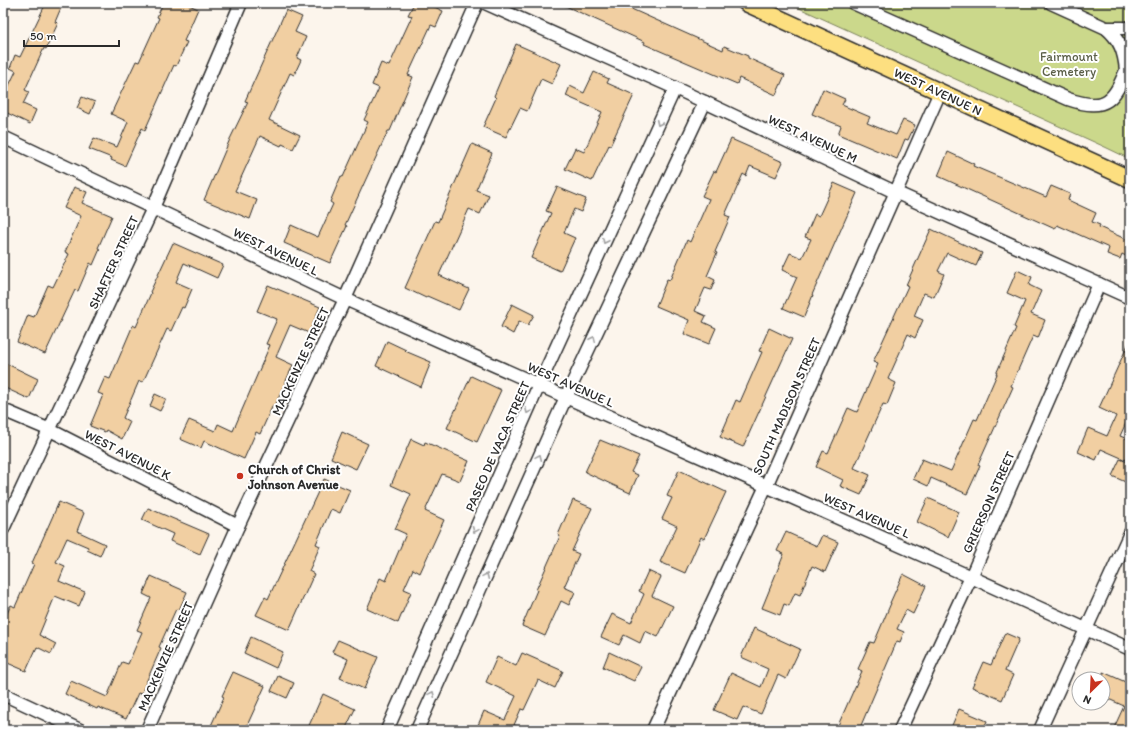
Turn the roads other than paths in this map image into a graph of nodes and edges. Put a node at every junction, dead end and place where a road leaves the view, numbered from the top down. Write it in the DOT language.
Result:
graph roads {
  1 [pos="242,3"];
  2 [pos="477,3"];
  3 [pos="485,3"];
  4 [pos="746,3"];
  5 [pos="853,3"];
  6 [pos="1051,3"];
  7 [pos="1130,27"];
  8 [pos="1106,28"];
  9 [pos="1128,65"];
  10 [pos="675,88"];
  11 [pos="940,92"];
  12 [pos="705,102"];
  13 [pos="3,137"];
  14 [pos="1130,179"];
  15 [pos="897,193"];
  16 [pos="153,208"];
  17 [pos="1099,284"];
  18 [pos="1130,298"];
  19 [pos="345,299"];
  20 [pos="539,385"];
  21 [pos="566,397"];
  22 [pos="3,410"];
  23 [pos="50,430"];
  24 [pos="766,486"];
  25 [pos="238,526"];
  26 [pos="3,529"];
  27 [pos="1130,533"];
  28 [pos="971,577"];
  29 [pos="1086,629"];
  30 [pos="1130,649"];
  31 [pos="3,694"];
  32 [pos="80,730"];
  33 [pos="147,730"];
  34 [pos="386,730"];
  35 [pos="416,730"];
  36 [pos="653,730"];
  37 [pos="900,730"];
  38 [pos="1040,730"];
  1 -- 16 [label="street, SHAFTER STREET"];
  2 -- 19 [label="street, MACKENZIE STREET"];
  3 -- 10 [label="street, WEST AVENUE M"];
  4 -- 11 [label="main road, WEST AVENUE N"];
  5 -- 9 [label="street"];
  6 -- 8 [label="street"];
  7 -- 8 [label="street"];
  8 -- 9 [label="street"];
  10 -- 12 [label="street, WEST AVENUE M"];
  10 -- 20 [label="street, PASEO DE VACA STREET, one-way"];
  11 -- 14 [label="main road, WEST AVENUE N"];
  11 -- 15 [label="street, SOUTH MADISON STREET"];
  12 -- 15 [label="street, WEST AVENUE M"];
  21 -- 12 [label="street, one-way"];
  13 -- 16 [label="street, WEST AVENUE L"];
  15 -- 17 [label="street, WEST AVENUE M"];
  15 -- 24 [label="street, SOUTH MADISON STREET"];
  16 -- 19 [label="street, WEST AVENUE L"];
  16 -- 23 [label="street, SHAFTER STREET"];
  17 -- 18 [label="street, WEST AVENUE M"];
  17 -- 28 [label="street, GRIERSON STREET"];
  19 -- 20 [label="street, WEST AVENUE L"];
  19 -- 25 [label="street, MACKENZIE STREET"];
  20 -- 21 [label="street, WEST AVENUE L"];
  20 -- 34 [label="street, PASEO DE VACA STREET, one-way"];
  21 -- 24 [label="street, WEST AVENUE L"];
  35 -- 21 [label="street, one-way"];
  22 -- 23 [label="street, WEST AVENUE K"];
  23 -- 25 [label="street, WEST AVENUE K"];
  23 -- 26 [label="street, SHAFTER STREET"];
  24 -- 28 [label="street, WEST AVENUE L"];
  24 -- 36 [label="street, SOUTH MADISON STREET"];
  25 -- 33 [label="street, MACKENZIE STREET"];
  27 -- 29 [label="street"];
  28 -- 29 [label="street, WEST AVENUE L"];
  28 -- 37 [label="street, GRIERSON STREET"];
  29 -- 30 [label="street, WEST AVENUE L"];
  29 -- 38 [label="street"];
  31 -- 32 [label="street"];
}
